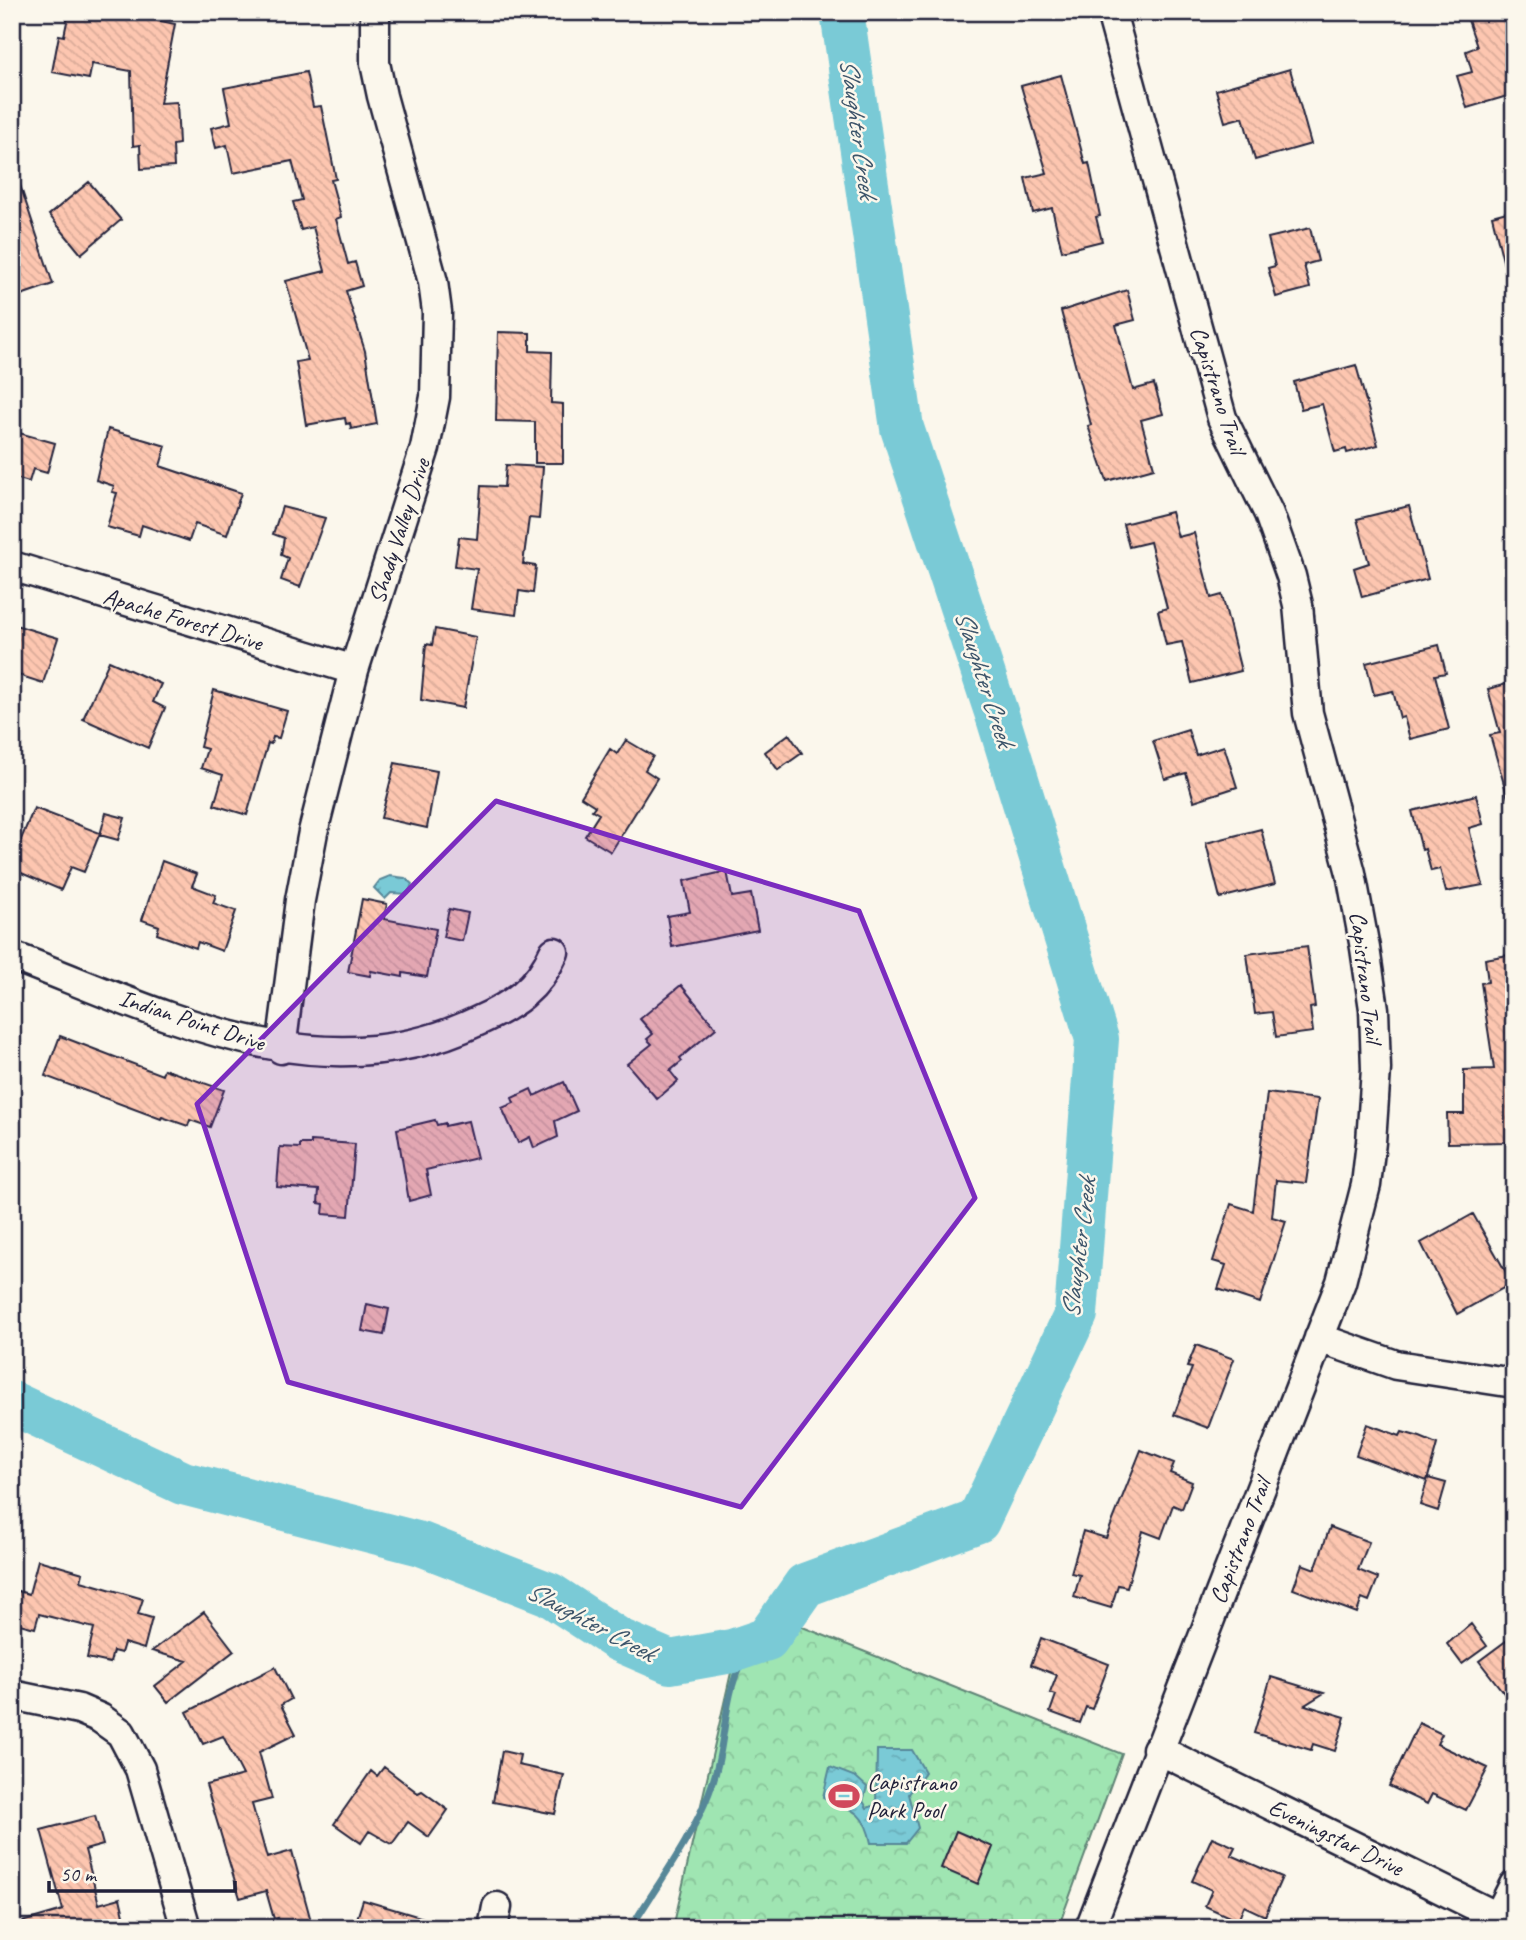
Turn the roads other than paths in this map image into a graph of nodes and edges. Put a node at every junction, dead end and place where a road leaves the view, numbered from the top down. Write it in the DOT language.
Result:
graph roads {
  1 [pos="375,12"];
  2 [pos="1111,12"];
  3 [pos="12,566"];
  4 [pos="354,670"];
  5 [pos="554,952"];
  6 [pos="12,956"];
  7 [pos="281,1049"];
  8 [pos="1319,1338"];
  9 [pos="1514,1383"];
  10 [pos="12,1695"];
  11 [pos="1157,1749"];
  12 [pos="1514,1885"];
  13 [pos="1506,1921"];
  14 [pos="186,1928"];
  15 [pos="1090,1928"];
  1 -- 4 [label="street, Shady Valley Drive"];
  2 -- 8 [label="street, Capistrano Trail"];
  3 -- 4 [label="street, Apache Forest Drive"];
  4 -- 7 [label="street, Shady Valley Drive"];
  5 -- 7 [label="street, Indian Point Drive"];
  6 -- 7 [label="street, Indian Point Drive"];
  8 -- 9 [label="street"];
  8 -- 11 [label="street, Capistrano Trail"];
  10 -- 14 [label="street"];
  11 -- 13 [label="street, Eveningstar Drive"];
  11 -- 15 [label="street, Capistrano Trail"];
  12 -- 13 [label="street"];
}
